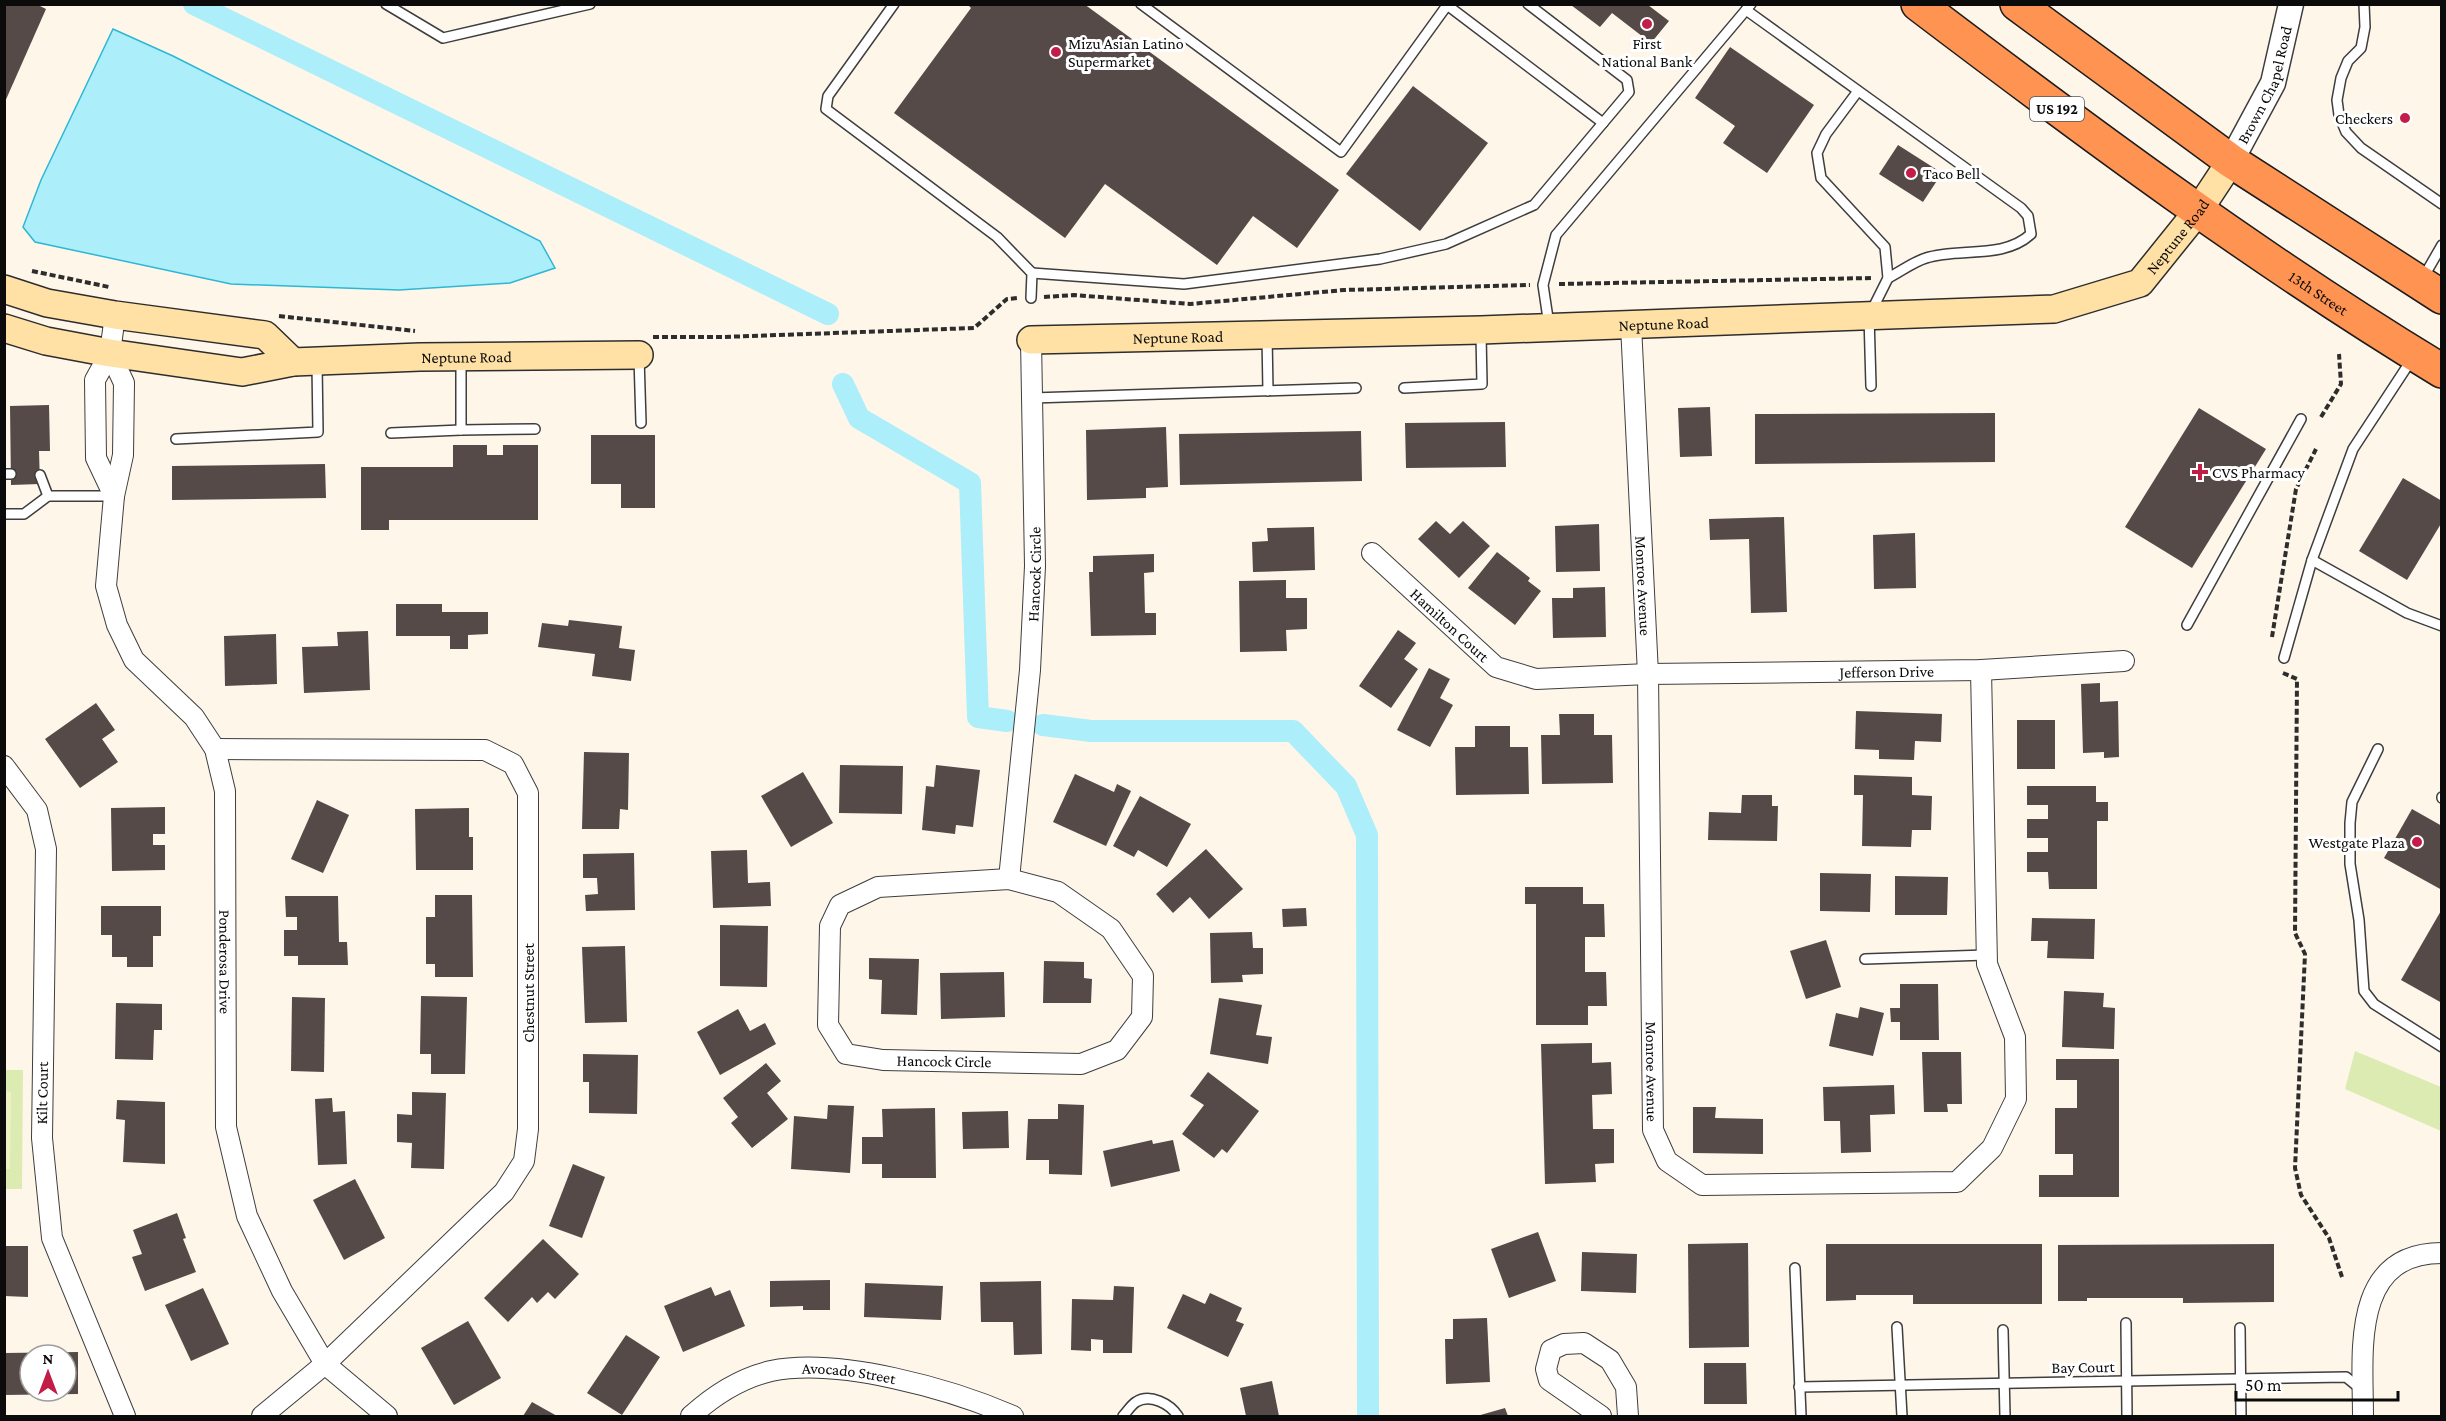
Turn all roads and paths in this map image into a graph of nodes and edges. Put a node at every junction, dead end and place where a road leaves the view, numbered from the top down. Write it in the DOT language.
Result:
graph roads {
  1 [pos="386,4"];
  2 [pos="590,4"];
  3 [pos="894,4"];
  4 [pos="1141,4"];
  5 [pos="1528,4"];
  6 [pos="1918,4"];
  7 [pos="2017,4"];
  8 [pos="2291,4"];
  9 [pos="2364,4"];
  10 [pos="1447,5"];
  11 [pos="1749,7"];
  12 [pos="1858,91"];
  13 [pos="1603,123"];
  14 [pos="2231,161"];
  15 [pos="2442,204"];
  16 [pos="2198,211"];
  17 [pos="2442,245"];
  18 [pos="27,270"];
  19 [pos="1032,273"];
  20 [pos="1869,278"];
  21 [pos="1888,278"];
  22 [pos="1561,284"];
  23 [pos="1532,285"];
  24 [pos="119,289"];
  25 [pos="4,290"];
  26 [pos="2431,290"];
  27 [pos="1044,297"];
  28 [pos="1031,298"];
  29 [pos="115,315"];
  30 [pos="1869,316"];
  31 [pos="1631,325"];
  32 [pos="1550,327"];
  33 [pos="4,328"];
  34 [pos="1481,330"];
  35 [pos="1267,334"];
  36 [pos="1031,340"];
  37 [pos="110,354"];
  38 [pos="2338,354"];
  39 [pos="639,355"];
  40 [pos="461,357"];
  41 [pos="305,362"];
  42 [pos="2428,363"];
  43 [pos="1871,386"];
  44 [pos="1356,388"];
  45 [pos="1404,388"];
  46 [pos="1268,391"];
  47 [pos="1032,398"];
  48 [pos="2321,417"];
  49 [pos="2301,419"];
  50 [pos="640,423"];
  51 [pos="535,429"];
  52 [pos="461,430"];
  53 [pos="391,433"];
  54 [pos="176,439"];
  55 [pos="2316,449"];
  56 [pos="40,475"];
  57 [pos="48,496"];
  58 [pos="114,496"];
  59 [pos="4,514"];
  60 [pos="1372,553"];
  61 [pos="2312,561"];
  62 [pos="2187,625"];
  63 [pos="2442,626"];
  64 [pos="2272,641"];
  65 [pos="2284,658"];
  66 [pos="2124,661"];
  67 [pos="1981,670"];
  68 [pos="2278,671"];
  69 [pos="1648,674"];
  70 [pos="214,749"];
  71 [pos="2378,749"];
  72 [pos="4,766"];
  73 [pos="1009,879"];
  74 [pos="1986,955"];
  75 [pos="1865,959"];
  76 [pos="2442,1047"];
  77 [pos="2442,1253"];
  78 [pos="1795,1268"];
  79 [pos="2342,1277"];
  80 [pos="2127,1323"];
  81 [pos="1897,1327"];
  82 [pos="2240,1328"];
  83 [pos="2003,1330"];
  84 [pos="325,1364"];
  85 [pos="2241,1379"];
  86 [pos="2127,1381"];
  87 [pos="2004,1384"];
  88 [pos="1900,1386"];
  89 [pos="1799,1388"];
  90 [pos="2363,1391"];
  91 [pos="125,1416"];
  92 [pos="262,1416"];
  93 [pos="387,1416"];
  94 [pos="691,1416"];
  95 [pos="1013,1416"];
  96 [pos="1123,1416"];
  97 [pos="1178,1416"];
  98 [pos="1601,1416"];
  99 [pos="1628,1416"];
  100 [pos="1800,1416"];
  101 [pos="1902,1416"];
  102 [pos="2005,1416"];
  103 [pos="2127,1416"];
  104 [pos="2241,1416"];
  105 [pos="2363,1416"];
  1 -- 2 [label="lane"];
  3 -- 19 [label="lane"];
  4 -- 10 [label="lane"];
  5 -- 13 [label="lane"];
  6 -- 16 [label="highway, US 192"];
  7 -- 14 [label="highway"];
  8 -- 14 [label="street, Brown Chapel Road"];
  9 -- 15 [label="lane"];
  10 -- 13 [label="lane"];
  11 -- 12 [label="lane"];
  11 -- 32 [label="lane"];
  12 -- 21 [label="lane"];
  12 -- 21 [label="lane"];
  13 -- 19 [label="lane"];
  14 -- 16 [label="main road, Neptune Road"];
  14 -- 26 [label="highway"];
  16 -- 30 [label="main road, Neptune Road"];
  16 -- 42 [label="highway, 13th Street / US 192"];
  17 -- 26 [label="lane"];
  18 -- 24 [label="path"];
  19 -- 28 [label="lane"];
  20 -- 22 [label="path"];
  21 -- 30 [label="lane"];
  23 -- 27 [label="path"];
  25 -- 29 [label="main road"];
  29 -- 37 [label="street"];
  29 -- 41 [label="main road"];
  30 -- 31 [label="main road, Neptune Road"];
  30 -- 43 [label="lane"];
  31 -- 32 [label="main road, Neptune Road"];
  31 -- 69 [label="street, Monroe Avenue"];
  32 -- 34 [label="main road, Neptune Road"];
  33 -- 37 [label="main road, Neptune Road"];
  34 -- 35 [label="main road, Neptune Road"];
  34 -- 45 [label="lane"];
  35 -- 36 [label="main road, Neptune Road"];
  35 -- 46 [label="lane"];
  36 -- 47 [label="street, Hancock Circle"];
  37 -- 41 [label="main road, Neptune Road"];
  37 -- 58 [label="street, Ponderosa Drive"];
  37 -- 58 [label="street"];
  38 -- 48 [label="path"];
  39 -- 40 [label="main road, Neptune Road"];
  39 -- 50 [label="lane"];
  40 -- 41 [label="main road, Neptune Road"];
  40 -- 52 [label="lane"];
  41 -- 54 [label="lane"];
  42 -- 61 [label="lane"];
  44 -- 46 [label="lane"];
  46 -- 47 [label="lane"];
  47 -- 73 [label="street, Hancock Circle"];
  49 -- 62 [label="lane"];
  51 -- 52 [label="lane"];
  52 -- 53 [label="lane"];
  55 -- 64 [label="path"];
  56 -- 57 [label="lane"];
  57 -- 58 [label="lane"];
  57 -- 59 [label="lane"];
  58 -- 70 [label="street, Ponderosa Drive"];
  60 -- 69 [label="street, Hamilton Court"];
  61 -- 63 [label="lane"];
  61 -- 65 [label="lane"];
  66 -- 67 [label="street, Jefferson Drive"];
  67 -- 69 [label="street, Jefferson Drive"];
  67 -- 74 [label="street, Monroe Avenue"];
  68 -- 79 [label="path"];
  69 -- 74 [label="street, Monroe Avenue"];
  70 -- 84 [label="street, Ponderosa Drive"];
  70 -- 84 [label="street, Chestnut Street"];
  71 -- 76 [label="lane"];
  72 -- 91 [label="street, Kilt Court"];
  73 -- 73 [label="street, Hancock Circle"];
  74 -- 75 [label="lane"];
  77 -- 90 [label="street"];
  78 -- 89 [label="lane"];
  80 -- 86 [label="lane"];
  81 -- 88 [label="lane"];
  82 -- 85 [label="lane"];
  83 -- 87 [label="lane"];
  84 -- 92 [label="street, Chestnut Street"];
  84 -- 93 [label="street, Ponderosa Drive"];
  85 -- 86 [label="lane, Bay Court"];
  85 -- 90 [label="lane, Bay Court"];
  85 -- 104 [label="lane"];
  86 -- 87 [label="lane, Bay Court"];
  86 -- 103 [label="lane"];
  87 -- 88 [label="lane, Bay Court"];
  87 -- 102 [label="lane"];
  88 -- 89 [label="lane, Bay Court"];
  88 -- 101 [label="lane"];
  89 -- 100 [label="lane"];
  90 -- 105 [label="street"];
  94 -- 95 [label="street, Avocado Street"];
  96 -- 97 [label="lane"];
  98 -- 99 [label="street"];
}
